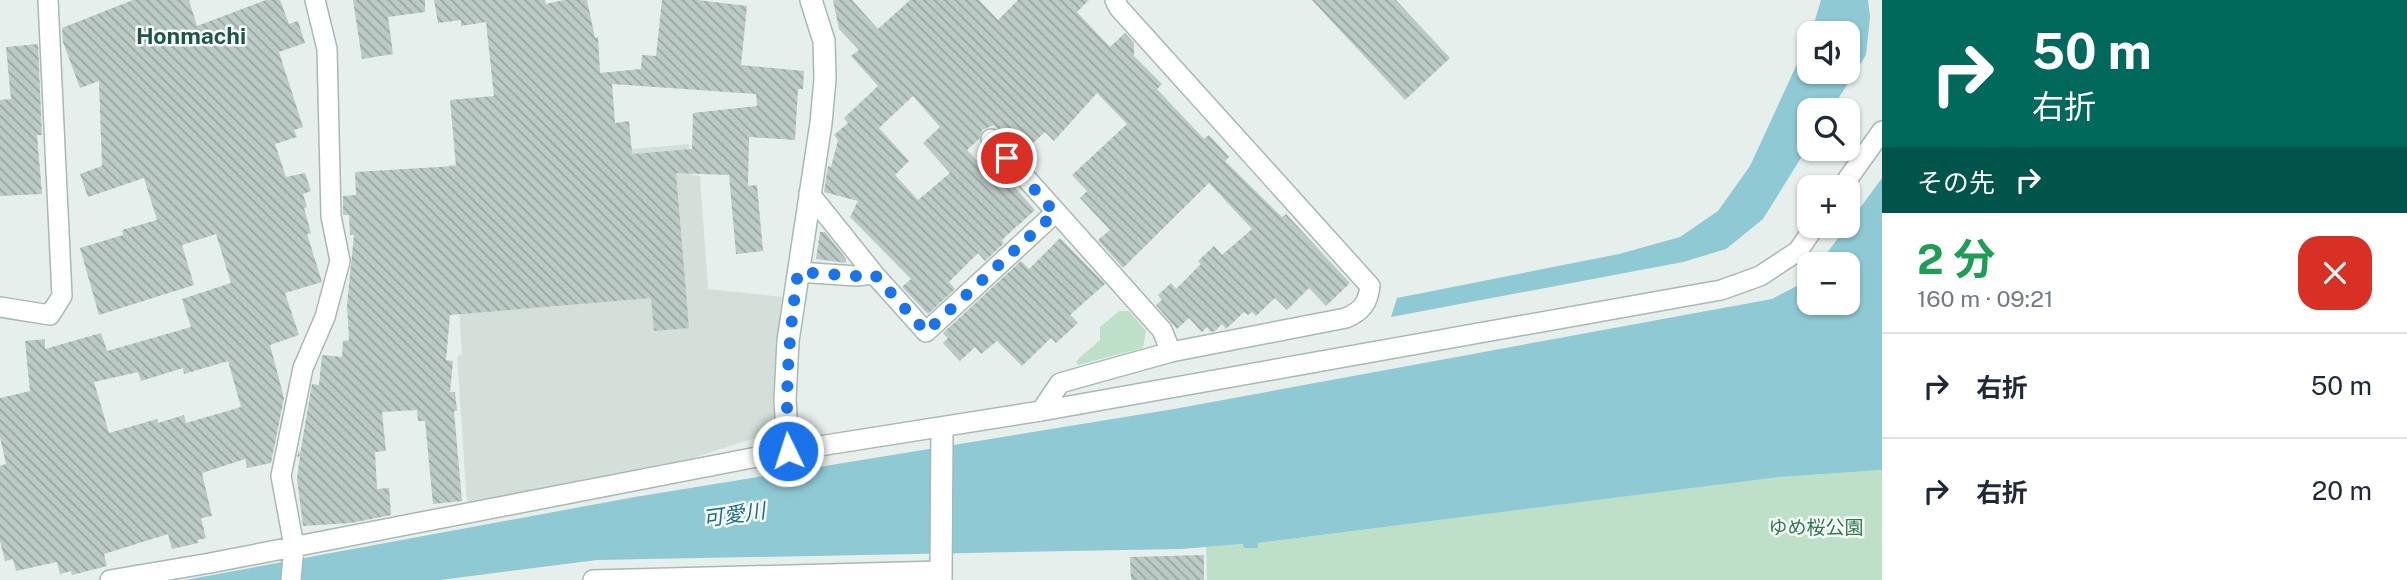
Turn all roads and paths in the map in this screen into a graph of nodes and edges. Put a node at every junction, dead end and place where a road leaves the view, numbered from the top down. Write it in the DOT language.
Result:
graph roads {
  1 [pos="48,0"];
  2 [pos="315,0"];
  3 [pos="811,0"];
  4 [pos="1115,0"];
  5 [pos="1882,131"];
  6 [pos="991,139"];
  7 [pos="1851,175"];
  8 [pos="809,193"];
  9 [pos="1055,213"];
  10 [pos="1807,238"];
  11 [pos="798,272"];
  12 [pos="874,274"];
  13 [pos="0,307"];
  14 [pos="1171,352"];
  15 [pos="1041,411"];
  16 [pos="941,434"];
  17 [pos="788,451"];
  18 [pos="292,564"];
  19 [pos="941,569"];
  20 [pos="703,579"];
  21 [pos="110,580"];
  22 [pos="593,580"];
  1 -- 13 [label="street"];
  2 -- 18 [label="street"];
  3 -- 8 [label="street"];
  4 -- 14 [label="street"];
  5 -- 7 [label="street"];
  6 -- 9 [label="street"];
  8 -- 11 [label="street"];
  8 -- 12 [label="street"];
  9 -- 12 [label="street"];
  9 -- 14 [label="street"];
  10 -- 15 [label="street"];
  11 -- 12 [label="street"];
  11 -- 17 [label="street"];
  14 -- 15 [label="street"];
  15 -- 16 [label="street"];
  16 -- 17 [label="street"];
  16 -- 19 [label="street"];
  17 -- 18 [label="street"];
  18 -- 21 [label="street"];
  19 -- 20 [label="street"];
  20 -- 22 [label="street"];
}
